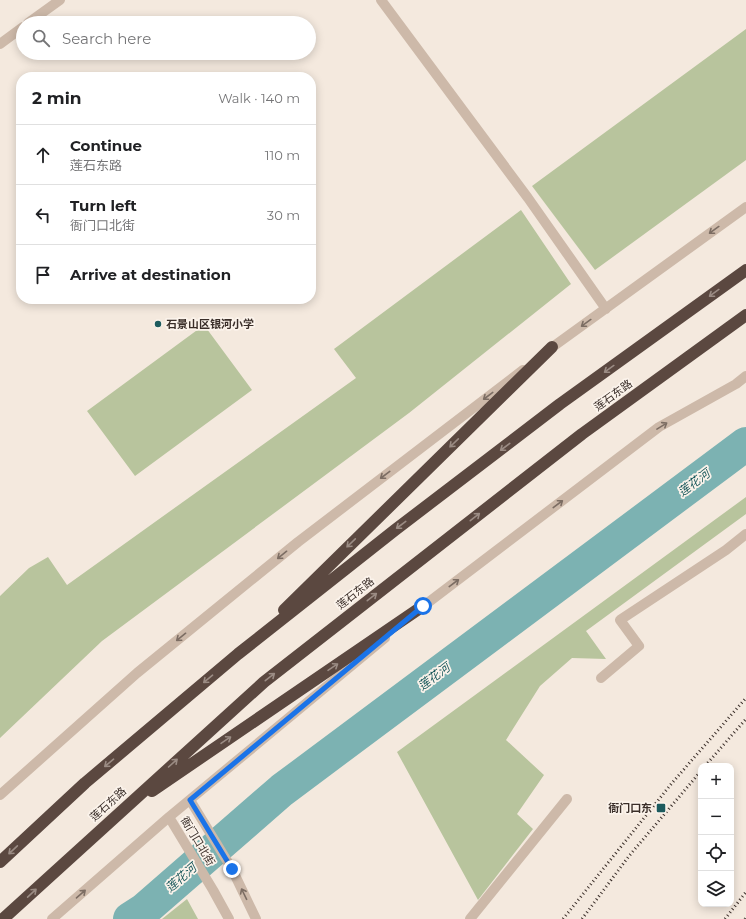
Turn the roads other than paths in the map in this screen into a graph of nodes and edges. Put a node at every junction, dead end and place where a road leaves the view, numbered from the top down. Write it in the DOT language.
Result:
graph roads {
  1 [pos="60,0"];
  2 [pos="381,0"];
  3 [pos="38,16"];
  4 [pos="16,32"];
  5 [pos="0,44"];
  6 [pos="746,207"];
  7 [pos="746,270"];
  8 [pos="606,309"];
  9 [pos="746,314"];
  10 [pos="552,347"];
  11 [pos="746,376"];
  12 [pos="746,534"];
  13 [pos="423,606"];
  14 [pos="238,654"];
  15 [pos="601,678"];
  16 [pos="0,795"];
  17 [pos="567,799"];
  18 [pos="190,800"];
  19 [pos="169,817"];
  20 [pos="113,818"];
  21 [pos="0,862"];
  22 [pos="3,919"];
  23 [pos="52,919"];
  24 [pos="229,919"];
  25 [pos="256,919"];
  26 [pos="470,919"];
  1 -- 3 [label="street"];
  2 -- 8 [label="street"];
  4 -- 5 [label="street"];
  6 -- 8 [label="street, one-way"];
  7 -- 14 [label="highway, one-way"];
  8 -- 10 [label="street, one-way"];
  20 -- 9 [label="highway, 莲石东路, one-way"];
  10 -- 14 [label="highway, one-way"];
  10 -- 16 [label="street, one-way"];
  13 -- 11 [label="street, one-way"];
  12 -- 15 [label="street"];
  13 -- 18 [label="street"];
  20 -- 13 [label="highway, one-way"];
  14 -- 21 [label="highway, one-way"];
  17 -- 26 [label="street"];
  18 -- 19 [label="street"];
  25 -- 18 [label="street, 衙门口北街, one-way"];
  23 -- 19 [label="street, one-way"];
  19 -- 24 [label="street, 衙门口北街"];
  22 -- 20 [label="highway, 莲石东路, one-way"];
}
